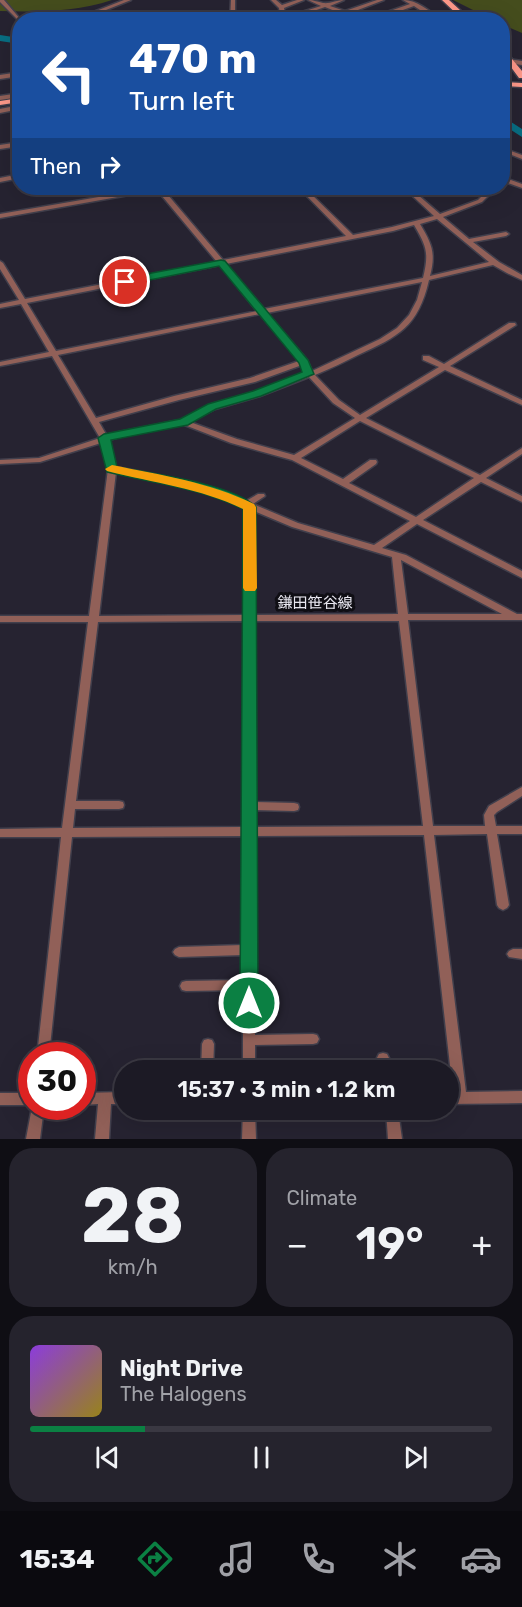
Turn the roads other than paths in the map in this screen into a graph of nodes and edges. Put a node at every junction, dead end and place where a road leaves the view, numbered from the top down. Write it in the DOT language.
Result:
graph roads {
  1 [pos="1,0"];
  2 [pos="129,0"];
  3 [pos="273,0"];
  4 [pos="302,0"];
  5 [pos="310,0"];
  6 [pos="342,0"];
  7 [pos="382,0"];
  8 [pos="405,0"];
  9 [pos="445,0"];
  10 [pos="415,4"];
  11 [pos="325,5"];
  12 [pos="280,7"];
  13 [pos="12,12"];
  14 [pos="95,12"];
  15 [pos="281,12"];
  16 [pos="305,12"];
  17 [pos="342,12"];
  18 [pos="348,12"];
  19 [pos="391,12"];
  20 [pos="427,12"];
  21 [pos="459,12"];
  22 [pos="510,59"];
  23 [pos="510,61"];
  24 [pos="513,62"];
  25 [pos="522,63"];
  26 [pos="522,76"];
  27 [pos="119,195"];
  28 [pos="165,195"];
  29 [pos="309,195"];
  30 [pos="415,195"];
  31 [pos="486,195"];
  32 [pos="0,216"];
  33 [pos="440,216"];
  34 [pos="416,222"];
  35 [pos="506,234"];
  36 [pos="351,237"];
  37 [pos="470,241"];
  38 [pos="496,262"];
  39 [pos="0,263"];
  40 [pos="221,263"];
  41 [pos="522,278"];
  42 [pos="425,279"];
  43 [pos="23,302"];
  44 [pos="0,306"];
  45 [pos="261,310"];
  46 [pos="512,325"];
  47 [pos="54,353"];
  48 [pos="426,358"];
  49 [pos="304,363"];
  50 [pos="0,364"];
  51 [pos="444,367"];
  52 [pos="309,374"];
  53 [pos="522,403"];
  54 [pos="360,418"];
  55 [pos="94,421"];
  56 [pos="183,422"];
  57 [pos="104,438"];
  58 [pos="522,450"];
  59 [pos="295,458"];
  60 [pos="0,462"];
  61 [pos="373,462"];
  62 [pos="112,469"];
  63 [pos="480,477"];
  64 [pos="343,483"];
  65 [pos="261,496"];
  66 [pos="522,499"];
  67 [pos="248,506"];
  68 [pos="418,521"];
  69 [pos="376,548"];
  70 [pos="396,555"];
  71 [pos="522,575"];
  72 [pos="404,617"];
  73 [pos="250,618"];
  74 [pos="0,619"];
  75 [pos="95,619"];
  76 [pos="520,619"];
  77 [pos="522,791"];
  78 [pos="71,805"];
  79 [pos="119,805"];
  80 [pos="249,806"];
  81 [pos="294,807"];
  82 [pos="428,830"];
  83 [pos="491,830"];
  84 [pos="522,830"];
  85 [pos="249,832"];
  86 [pos="0,833"];
  87 [pos="67,834"];
  88 [pos="503,905"];
  89 [pos="249,950"];
  90 [pos="179,952"];
  91 [pos="249,985"];
  92 [pos="186,986"];
  93 [pos="313,1039"];
  94 [pos="249,1040"];
  95 [pos="45,1042"];
  96 [pos="208,1044"];
  97 [pos="207,1060"];
  98 [pos="249,1060"];
  99 [pos="450,1060"];
  100 [pos="522,1097"];
  101 [pos="96,1098"];
  102 [pos="105,1098"];
  103 [pos="114,1098"];
  104 [pos="459,1098"];
  105 [pos="0,1099"];
  106 [pos="18,1099"];
  107 [pos="36,1120"];
  108 [pos="249,1120"];
  109 [pos="393,1120"];
  110 [pos="33,1139"];
  111 [pos="102,1139"];
  112 [pos="249,1139"];
  113 [pos="395,1139"];
  1 -- 13 [label="street"];
  2 -- 14 [label="street"];
  3 -- 12 [label="street"];
  4 -- 12 [label="street"];
  5 -- 11 [label="street"];
  6 -- 11 [label="street"];
  7 -- 18 [label="street"];
  8 -- 10 [label="street"];
  9 -- 21 [label="main road"];
  10 -- 19 [label="street"];
  10 -- 20 [label="street"];
  11 -- 16 [label="street"];
  11 -- 17 [label="street"];
  12 -- 15 [label="street"];
  22 -- 24 [label="main road"];
  23 -- 24 [label="street"];
  24 -- 25 [label="street"];
  24 -- 26 [label="main road"];
  27 -- 32 [label="street"];
  28 -- 40 [label="street"];
  29 -- 36 [label="street"];
  30 -- 33 [label="street"];
  31 -- 33 [label="street"];
  33 -- 34 [label="street"];
  33 -- 37 [label="street"];
  34 -- 36 [label="street"];
  34 -- 42 [label="street"];
  35 -- 37 [label="street"];
  36 -- 40 [label="street"];
  37 -- 38 [label="street"];
  38 -- 41 [label="street"];
  38 -- 42 [label="street"];
  39 -- 43 [label="street"];
  40 -- 43 [label="street"];
  40 -- 45 [label="street"];
  42 -- 45 [label="street"];
  42 -- 52 [label="street"];
  43 -- 44 [label="street"];
  43 -- 47 [label="street"];
  45 -- 47 [label="street"];
  45 -- 49 [label="street"];
  46 -- 51 [label="street"];
  47 -- 50 [label="street"];
  47 -- 55 [label="street"];
  48 -- 51 [label="street"];
  49 -- 52 [label="street"];
  49 -- 55 [label="street"];
  51 -- 53 [label="street"];
  51 -- 54 [label="street"];
  52 -- 54 [label="street"];
  52 -- 56 [label="street"];
  54 -- 59 [label="street"];
  54 -- 63 [label="street"];
  55 -- 57 [label="street"];
  56 -- 57 [label="street"];
  56 -- 59 [label="street"];
  57 -- 60 [label="street"];
  57 -- 62 [label="street"];
  58 -- 63 [label="street"];
  59 -- 64 [label="street"];
  61 -- 64 [label="street"];
  62 -- 67 [label="street"];
  62 -- 75 [label="street"];
  63 -- 66 [label="street"];
  63 -- 68 [label="street"];
  64 -- 68 [label="street"];
  65 -- 67 [label="street"];
  67 -- 69 [label="street"];
  67 -- 73 [label="street"];
  68 -- 69 [label="street"];
  68 -- 71 [label="street"];
  69 -- 70 [label="street"];
  70 -- 72 [label="street"];
  70 -- 76 [label="street"];
  72 -- 73 [label="street, 鎌田笹谷線"];
  72 -- 76 [label="street, 鎌田笹谷線"];
  72 -- 82 [label="street"];
  73 -- 75 [label="street, 鎌田笹谷線"];
  73 -- 80 [label="street"];
  74 -- 75 [label="street, 鎌田笹谷線"];
  75 -- 78 [label="street"];
  77 -- 83 [label="street"];
  78 -- 79 [label="street"];
  78 -- 87 [label="street"];
  80 -- 81 [label="street"];
  80 -- 85 [label="street"];
  82 -- 83 [label="street"];
  82 -- 85 [label="street"];
  82 -- 99 [label="street"];
  83 -- 84 [label="street"];
  83 -- 88 [label="street"];
  85 -- 87 [label="street"];
  85 -- 89 [label="street"];
  86 -- 87 [label="street"];
  87 -- 95 [label="street"];
  89 -- 90 [label="street"];
  89 -- 91 [label="street"];
  91 -- 92 [label="street"];
  91 -- 94 [label="street"];
  93 -- 94 [label="street"];
  94 -- 98 [label="street"];
  96 -- 97 [label="street"];
  100 -- 104 [label="street"];
  101 -- 102 [label="street"];
  102 -- 103 [label="street"];
  102 -- 111 [label="street"];
  105 -- 106 [label="street"];
  107 -- 110 [label="street"];
  108 -- 112 [label="street"];
  109 -- 113 [label="street"];
}
